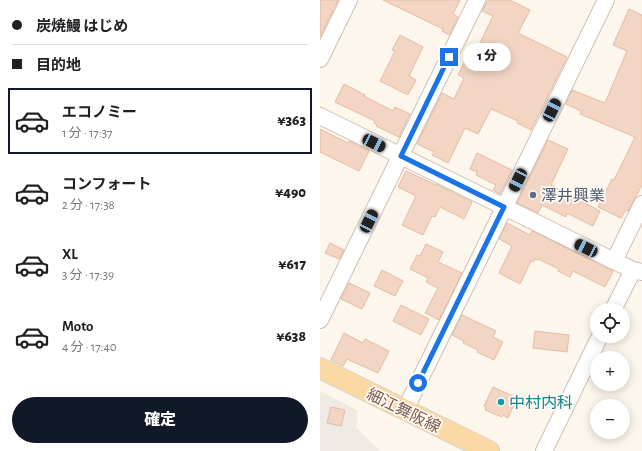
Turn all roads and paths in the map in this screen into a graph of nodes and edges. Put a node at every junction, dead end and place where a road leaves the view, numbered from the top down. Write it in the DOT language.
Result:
graph roads {
  1 [pos="349,0"];
  2 [pos="477,0"];
  3 [pos="606,0"];
  4 [pos="320,59"];
  5 [pos="320,116"];
  6 [pos="401,156"];
  7 [pos="642,204"];
  8 [pos="504,207"];
  9 [pos="614,261"];
  10 [pos="637,271"];
  11 [pos="617,303"];
  12 [pos="320,320"];
  13 [pos="597,343"];
  14 [pos="320,368"];
  15 [pos="405,410"];
  16 [pos="489,451"];
  17 [pos="544,451"];
  1 -- 4 [label="street"];
  2 -- 6 [label="street"];
  3 -- 8 [label="street"];
  5 -- 6 [label="street"];
  6 -- 8 [label="street"];
  6 -- 12 [label="street"];
  7 -- 9 [label="street"];
  8 -- 9 [label="street"];
  8 -- 15 [label="street"];
  9 -- 10 [label="street"];
  10 -- 11 [label="street"];
  13 -- 17 [label="street"];
  14 -- 15 [label="main road, 細江舞阪線"];
  15 -- 16 [label="main road, 細江舞阪線"];
}
